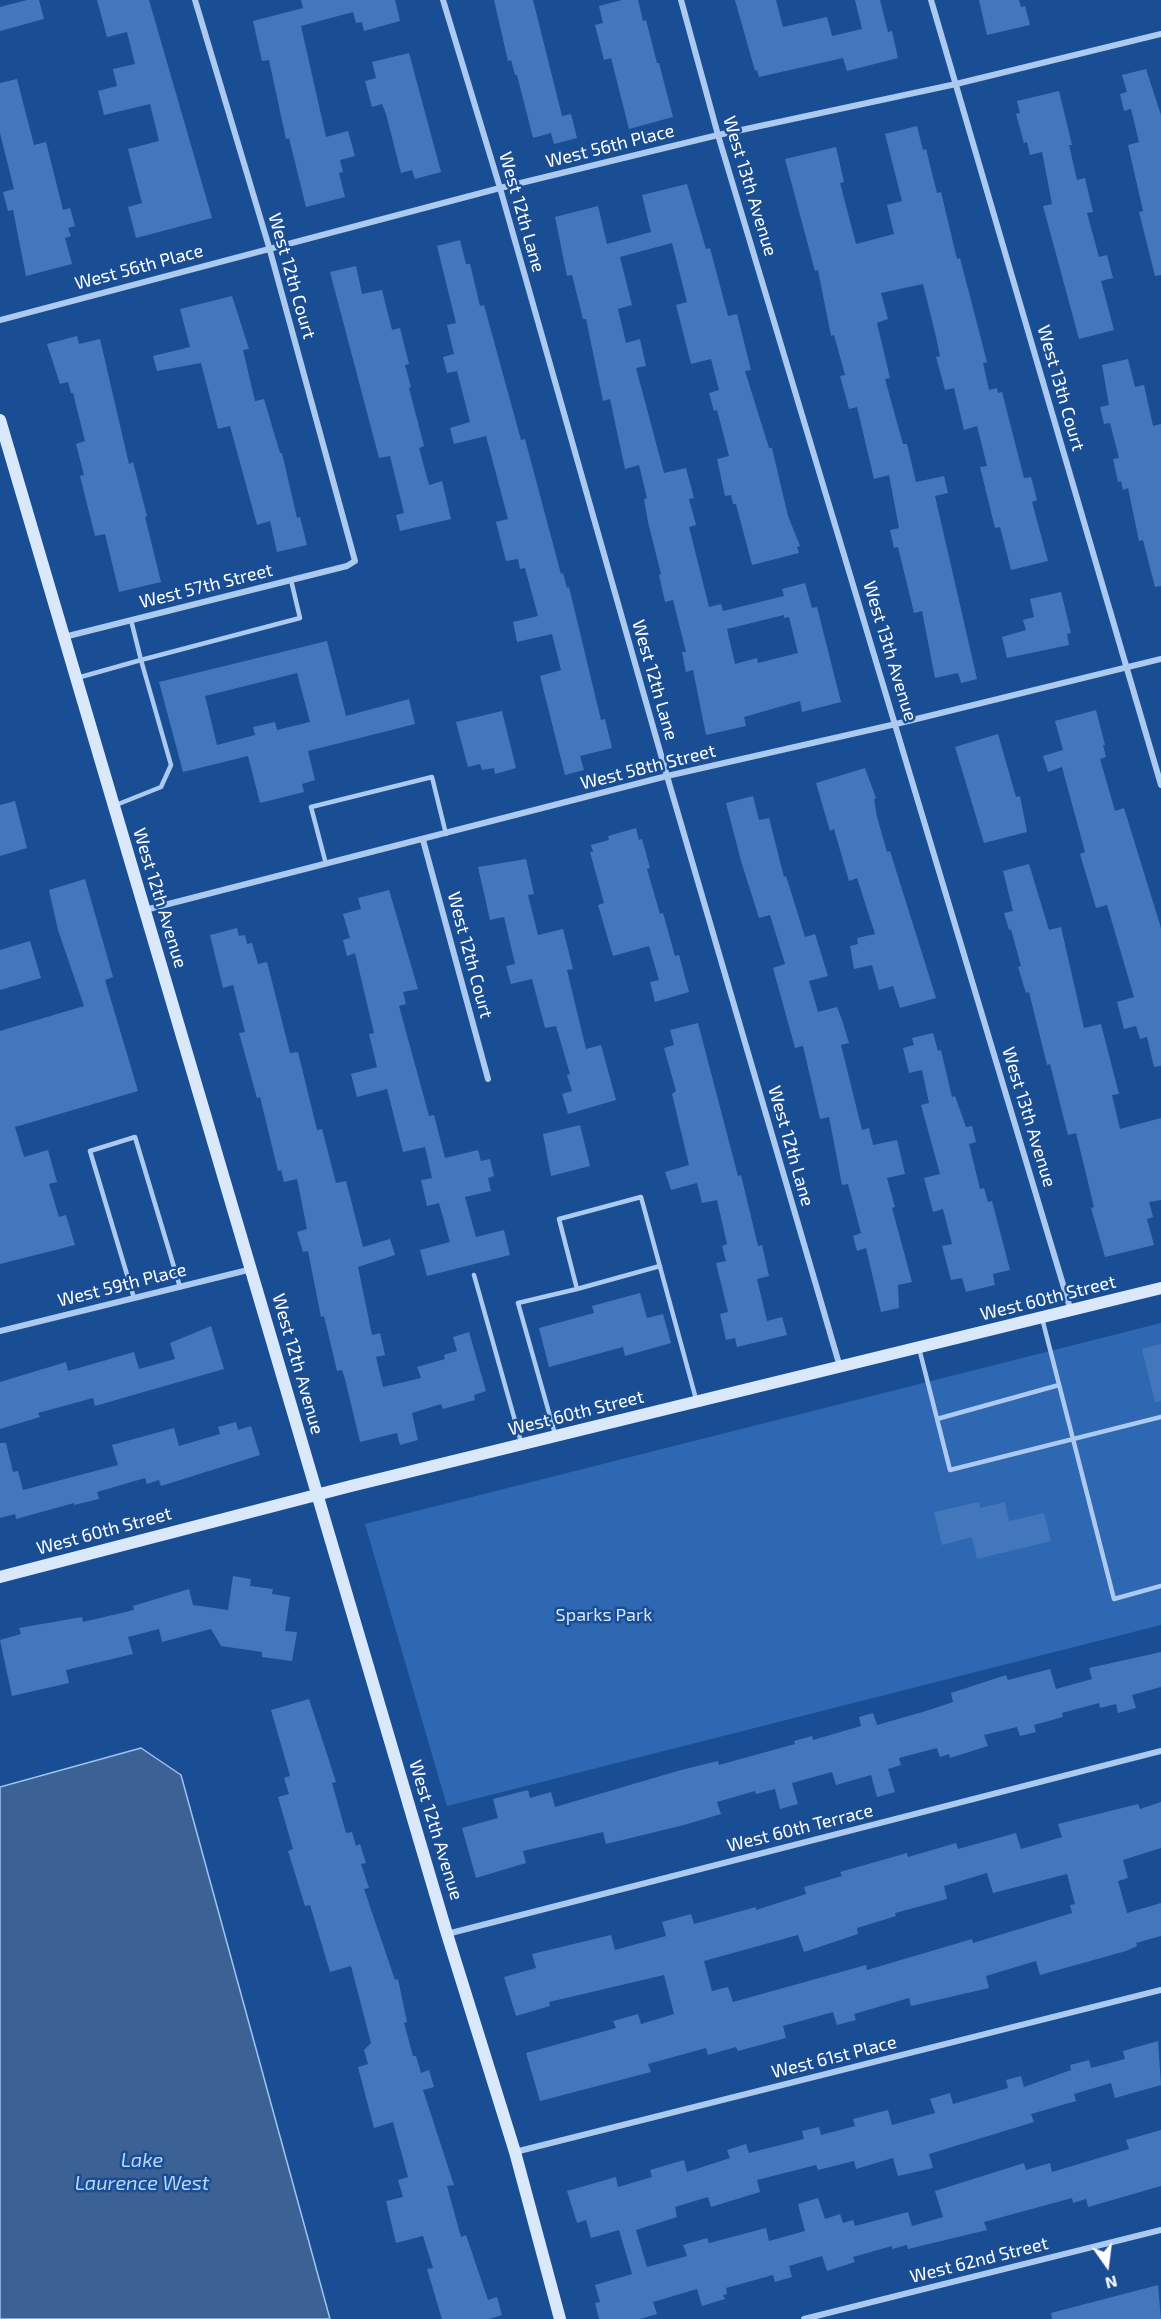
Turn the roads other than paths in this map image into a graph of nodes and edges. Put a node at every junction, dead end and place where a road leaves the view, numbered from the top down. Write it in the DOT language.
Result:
graph roads {
  1 [pos="195,0"];
  2 [pos="442,0"];
  3 [pos="681,0"];
  4 [pos="931,0"];
  5 [pos="1161,34"];
  6 [pos="956,84"];
  7 [pos="718,135"];
  8 [pos="500,188"];
  9 [pos="269,247"];
  10 [pos="0,320"];
  11 [pos="0,420"];
  12 [pos="355,561"];
  13 [pos="291,580"];
  14 [pos="131,620"];
  15 [pos="63,637"];
  16 [pos="1161,659"];
  17 [pos="141,660"];
  18 [pos="1128,668"];
  19 [pos="76,679"];
  20 [pos="896,724"];
  21 [pos="667,777"];
  22 [pos="1161,784"];
  23 [pos="113,806"];
  24 [pos="446,834"];
  25 [pos="423,840"];
  26 [pos="326,864"];
  27 [pos="144,910"];
  28 [pos="488,1078"];
  29 [pos="660,1266"];
  30 [pos="252,1269"];
  31 [pos="474,1275"];
  32 [pos="180,1287"];
  33 [pos="1161,1288"];
  34 [pos="577,1289"];
  35 [pos="134,1298"];
  36 [pos="1071,1311"];
  37 [pos="1042,1318"];
  38 [pos="0,1330"];
  39 [pos="919,1348"];
  40 [pos="840,1367"];
  41 [pos="1059,1385"];
  42 [pos="696,1402"];
  43 [pos="1161,1417"];
  44 [pos="937,1419"];
  45 [pos="555,1437"];
  46 [pos="1073,1440"];
  47 [pos="522,1444"];
  48 [pos="317,1494"];
  49 [pos="0,1576"];
  50 [pos="1161,1586"];
  51 [pos="1161,1751"];
  52 [pos="447,1934"];
  53 [pos="1161,1990"];
  54 [pos="515,2152"];
  55 [pos="1161,2230"];
  56 [pos="560,2319"];
  57 [pos="804,2319"];
  1 -- 9 [label="street, West 12th Court"];
  2 -- 8 [label="street, West 12th Lane"];
  3 -- 7 [label="street, West 13th Avenue"];
  4 -- 6 [label="street, West 13th Court"];
  5 -- 6 [label="street, West 56th Place"];
  6 -- 7 [label="street, West 56th Place"];
  6 -- 18 [label="street, West 13th Court"];
  7 -- 8 [label="street, West 56th Place"];
  7 -- 20 [label="street, West 13th Avenue"];
  8 -- 9 [label="street, West 56th Place"];
  8 -- 21 [label="street, West 12th Lane"];
  9 -- 10 [label="street, West 56th Place"];
  9 -- 12 [label="street, West 12th Court"];
  11 -- 15 [label="main road, West 12th Avenue"];
  12 -- 13 [label="street, West 57th Street"];
  13 -- 14 [label="street, West 57th Street"];
  13 -- 17 [label="lane"];
  14 -- 15 [label="street, West 57th Street"];
  14 -- 17 [label="lane"];
  15 -- 19 [label="main road, West 12th Avenue"];
  16 -- 18 [label="street, West 58th Street"];
  17 -- 19 [label="lane"];
  17 -- 23 [label="lane"];
  18 -- 20 [label="street, West 58th Street"];
  18 -- 22 [label="street, West 13th Court"];
  19 -- 23 [label="main road, West 12th Avenue"];
  20 -- 21 [label="street, West 58th Street"];
  20 -- 36 [label="street, West 13th Avenue"];
  21 -- 24 [label="street, West 58th Street"];
  21 -- 40 [label="street, West 12th Lane"];
  23 -- 27 [label="main road, West 12th Avenue"];
  24 -- 25 [label="street, West 58th Street"];
  24 -- 26 [label="lane"];
  25 -- 26 [label="street, West 58th Street"];
  25 -- 28 [label="street, West 12th Court"];
  26 -- 27 [label="street, West 58th Street"];
  27 -- 30 [label="main road, West 12th Avenue"];
  29 -- 34 [label="lane"];
  29 -- 34 [label="lane"];
  29 -- 42 [label="lane"];
  30 -- 32 [label="street, West 59th Place"];
  30 -- 48 [label="main road, West 12th Avenue"];
  31 -- 47 [label="lane"];
  32 -- 35 [label="street, West 59th Place"];
  32 -- 35 [label="lane"];
  33 -- 36 [label="main road, West 60th Street"];
  34 -- 45 [label="lane"];
  35 -- 38 [label="street, West 59th Place"];
  36 -- 37 [label="main road, West 60th Street"];
  37 -- 39 [label="main road, West 60th Street"];
  37 -- 41 [label="lane"];
  39 -- 40 [label="main road, West 60th Street"];
  39 -- 44 [label="lane"];
  40 -- 42 [label="main road, West 60th Street"];
  41 -- 44 [label="lane"];
  41 -- 46 [label="lane"];
  42 -- 45 [label="main road, West 60th Street"];
  43 -- 46 [label="lane"];
  44 -- 46 [label="lane"];
  45 -- 47 [label="main road, West 60th Street"];
  46 -- 50 [label="lane"];
  47 -- 48 [label="main road, West 60th Street"];
  48 -- 49 [label="main road, West 60th Street"];
  48 -- 52 [label="main road, West 12th Avenue"];
  51 -- 52 [label="street, West 60th Terrace"];
  52 -- 54 [label="main road, West 12th Avenue"];
  53 -- 54 [label="street, West 61st Place"];
  54 -- 56 [label="main road, West 12th Avenue"];
  55 -- 57 [label="street, West 62nd Street"];
}
